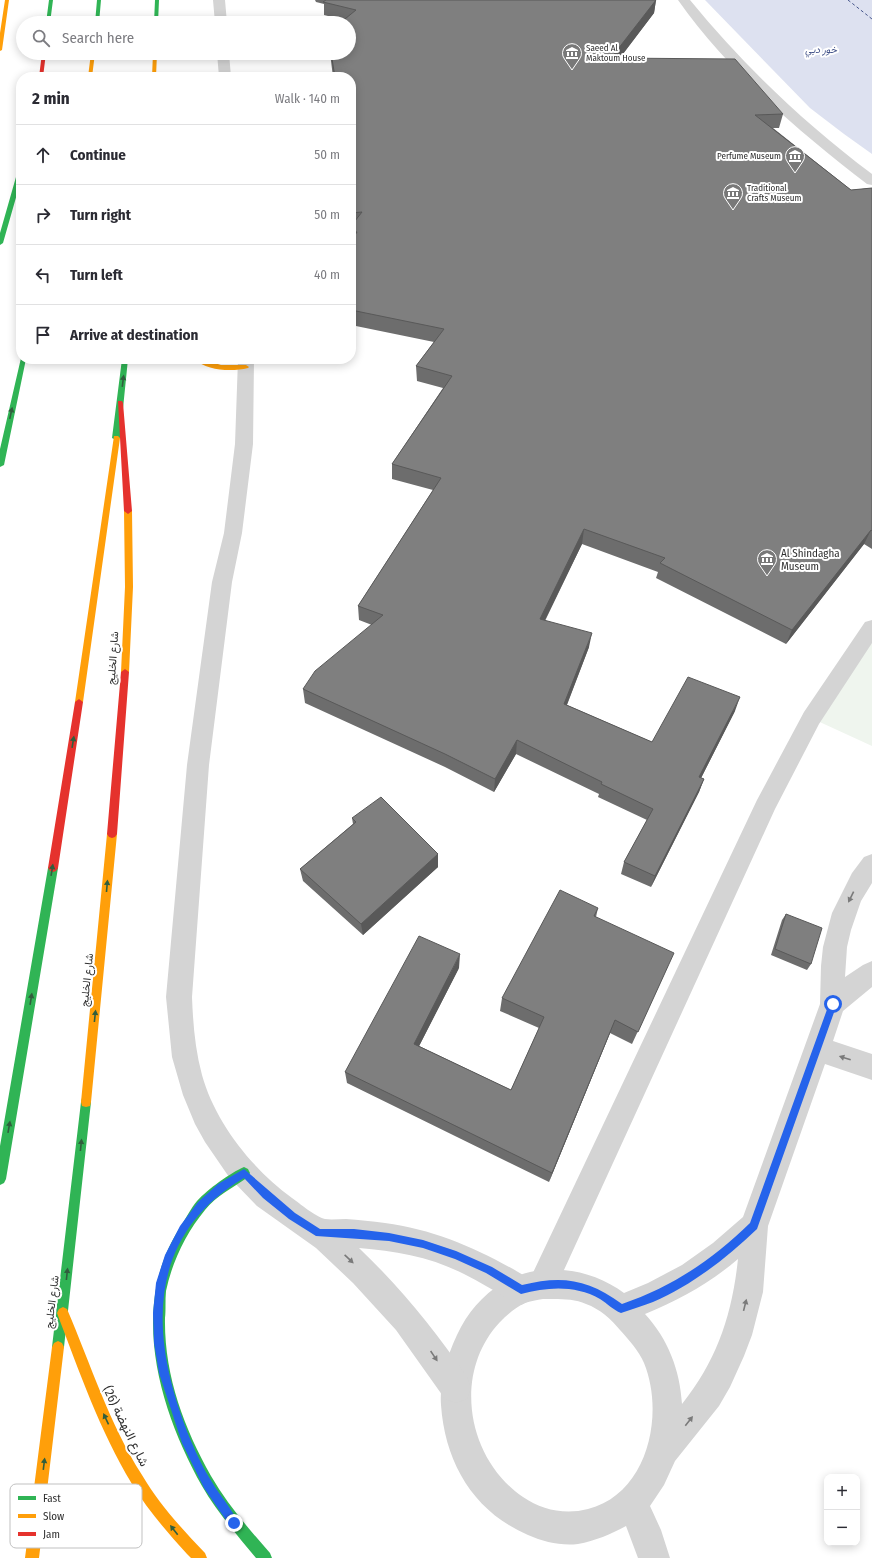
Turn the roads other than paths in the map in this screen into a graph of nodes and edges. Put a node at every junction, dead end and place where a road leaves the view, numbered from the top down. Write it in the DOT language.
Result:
graph roads {
  1 [pos="7,0"];
  2 [pos="99,0"];
  3 [pos="157,0"];
  4 [pos="219,0"];
  5 [pos="684,0"];
  6 [pos="51,4"];
  7 [pos="49,16"];
  8 [pos="98,16"];
  9 [pos="156,16"];
  10 [pos="220,16"];
  11 [pos="0,50"];
  12 [pos="43,60"];
  13 [pos="92,60"];
  14 [pos="155,60"];
  15 [pos="224,60"];
  16 [pos="42,72"];
  17 [pos="91,72"];
  18 [pos="154,72"];
  19 [pos="225,72"];
  20 [pos="872,181"];
  21 [pos="16,187"];
  22 [pos="0,243"];
  23 [pos="22,364"];
  24 [pos="124,364"];
  25 [pos="206,364"];
  26 [pos="244,364"];
  27 [pos="246,364"];
  28 [pos="120,403"];
  29 [pos="0,465"];
  30 [pos="872,627"];
  31 [pos="872,864"];
  32 [pos="872,973"];
  33 [pos="833,1004"];
  34 [pos="817,1049"];
  35 [pos="872,1067"];
  36 [pos="244,1173"];
  37 [pos="0,1179"];
  38 [pos="754,1226"];
  39 [pos="319,1233"];
  40 [pos="532,1287"];
  41 [pos="621,1309"];
  42 [pos="63,1313"];
  43 [pos="456,1388"];
  44 [pos="663,1450"];
  45 [pos="41,1484"];
  46 [pos="141,1484"];
  47 [pos="142,1486"];
  48 [pos="632,1503"];
  49 [pos="33,1548"];
  50 [pos="32,1558"];
  51 [pos="200,1558"];
  52 [pos="265,1558"];
  53 [pos="654,1558"];
  1 -- 11 [label="main road"];
  2 -- 8 [label="main road"];
  3 -- 9 [label="main road"];
  4 -- 10 [label="street"];
  5 -- 20 [label="street"];
  6 -- 7 [label="main road"];
  12 -- 16 [label="main road"];
  13 -- 17 [label="main road"];
  14 -- 18 [label="main road"];
  15 -- 19 [label="street"];
  21 -- 22 [label="main road"];
  29 -- 23 [label="main road, one-way"];
  28 -- 24 [label="main road, شارع الخليج, one-way"];
  25 -- 26 [label="main road"];
  27 -- 36 [label="street"];
  37 -- 28 [label="main road, شارع الخليج, one-way"];
  42 -- 28 [label="main road, شارع الخليج, one-way"];
  30 -- 40 [label="street"];
  31 -- 33 [label="street, one-way"];
  32 -- 33 [label="street"];
  33 -- 34 [label="street"];
  35 -- 34 [label="street, one-way"];
  34 -- 38 [label="street"];
  36 -- 39 [label="street"];
  36 -- 52 [label="main road"];
  38 -- 41 [label="street"];
  44 -- 38 [label="street, one-way"];
  39 -- 40 [label="street"];
  39 -- 43 [label="street, one-way"];
  40 -- 41 [label="street"];
  40 -- 43 [label="street"];
  41 -- 44 [label="street"];
  45 -- 42 [label="main road, شارع الخليج, one-way"];
  46 -- 42 [label="main road, شارع النهضة (26), one-way"];
  43 -- 48 [label="street"];
  44 -- 48 [label="street"];
  51 -- 47 [label="main road, شارع النهضة (26), one-way"];
  48 -- 53 [label="street"];
  50 -- 49 [label="main road, شارع الخليج, one-way"];
}
